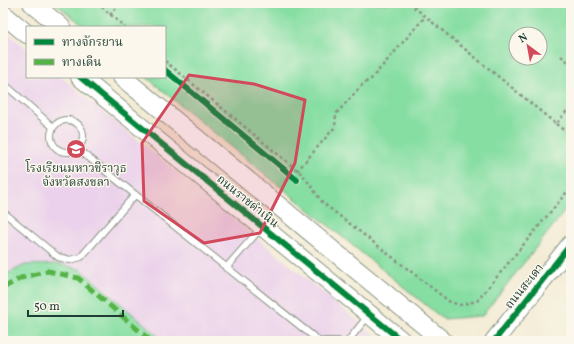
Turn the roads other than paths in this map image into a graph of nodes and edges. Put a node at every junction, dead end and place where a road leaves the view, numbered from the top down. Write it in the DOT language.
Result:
graph roads {
  1 [pos="32,3"];
  2 [pos="3,14"];
  3 [pos="60,26"];
  4 [pos="26,33"];
  5 [pos="81,78"];
  6 [pos="123,78"];
  7 [pos="3,83"];
  8 [pos="53,127"];
  9 [pos="78,149"];
  10 [pos="134,196"];
  11 [pos="3,212"];
  12 [pos="262,226"];
  13 [pos="571,244"];
  14 [pos="226,268"];
  15 [pos="370,314"];
  16 [pos="310,334"];
  17 [pos="305,341"];
  18 [pos="319,341"];
  19 [pos="325,341"];
  20 [pos="338,341"];
  21 [pos="348,341"];
  22 [pos="402,341"];
  23 [pos="443,341"];
  24 [pos="494,341"];
  1 -- 3 [label="street"];
  2 -- 4 [label="street"];
  5 -- 12 [label="street, ถนนราชดำเนิน"];
  6 -- 23 [label="street, ถนนราชดำเนิน"];
  7 -- 8 [label="lane"];
  8 -- 9 [label="lane"];
  8 -- 9 [label="lane"];
  9 -- 10 [label="lane"];
  10 -- 11 [label="lane"];
  10 -- 14 [label="lane"];
  12 -- 14 [label="lane"];
  12 -- 15 [label="street, ถนนราชดำเนิน"];
  13 -- 24 [label="street, ถนนสะเดา"];
  14 -- 16 [label="lane"];
  15 -- 21 [label="lane"];
  15 -- 22 [label="street, ถนนราชดำเนิน"];
  16 -- 17 [label="lane"];
  16 -- 18 [label="lane"];
  19 -- 20 [label="lane"];
}
